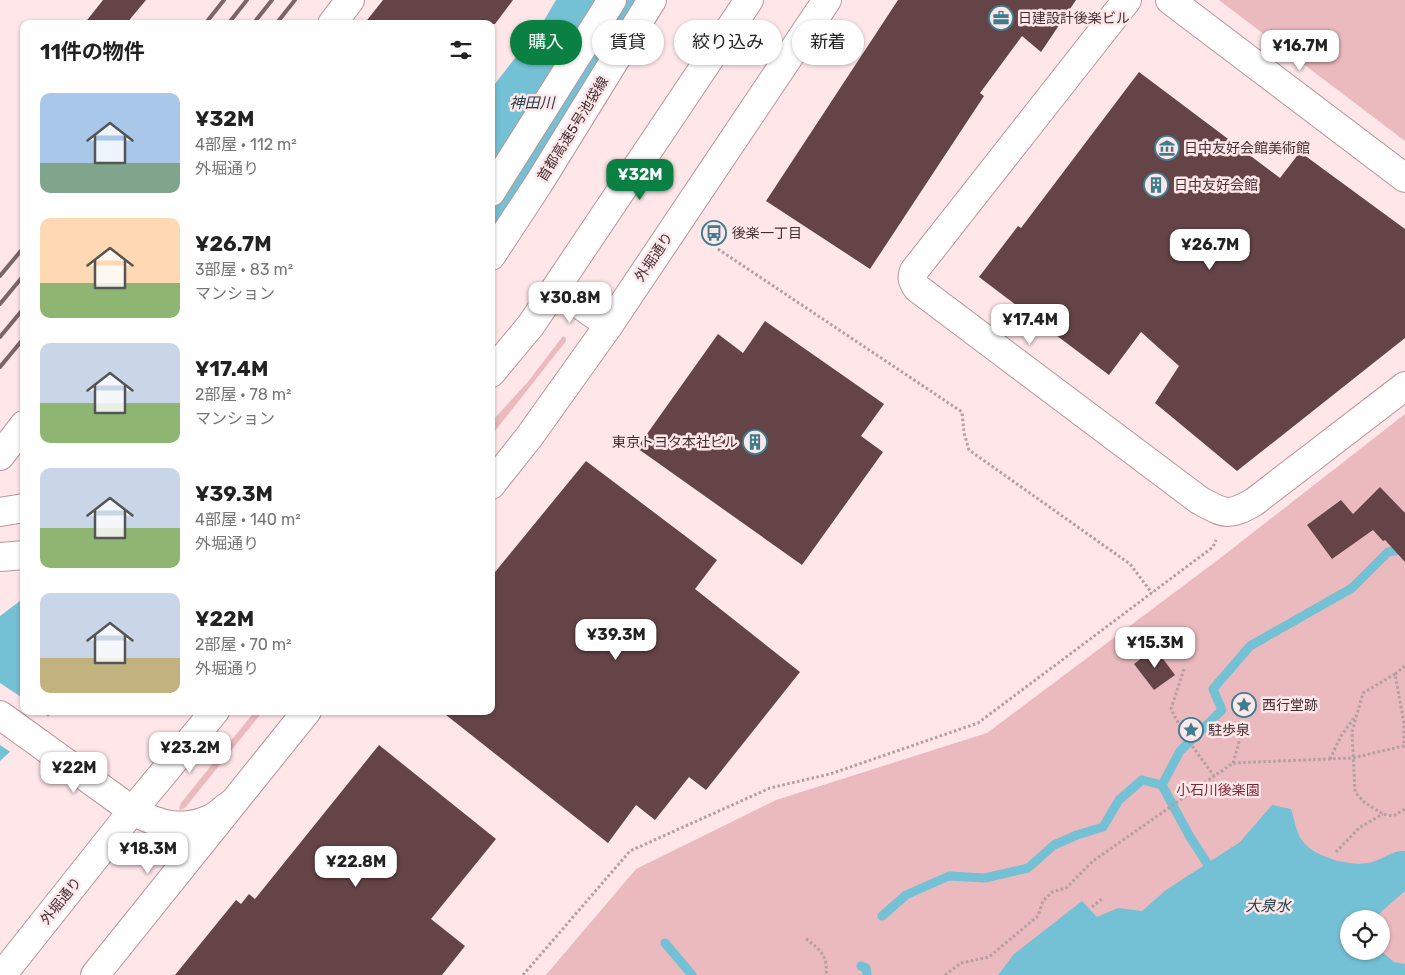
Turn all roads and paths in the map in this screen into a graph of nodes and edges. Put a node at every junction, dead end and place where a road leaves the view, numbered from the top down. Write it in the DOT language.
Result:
graph roads {
  1 [pos="350,0"];
  2 [pos="612,0"];
  3 [pos="652,0"];
  4 [pos="749,0"];
  5 [pos="827,0"];
  6 [pos="1127,0"];
  7 [pos="1170,0"];
  8 [pos="335,20"];
  9 [pos="1405,178"];
  10 [pos="495,186"];
  11 [pos="718,249"];
  12 [pos="495,250"];
  13 [pos="556,288"];
  14 [pos="609,325"];
  15 [pos="495,368"];
  16 [pos="1405,386"];
  17 [pos="20,430"];
  18 [pos="0,456"];
  19 [pos="495,480"];
  20 [pos="20,509"];
  21 [pos="0,512"];
  22 [pos="1225,513"];
  23 [pos="20,555"];
  24 [pos="0,557"];
  25 [pos="1152,593"];
  26 [pos="1405,666"];
  27 [pos="1184,669"];
  28 [pos="1395,674"];
  29 [pos="1358,712"];
  30 [pos="0,715"];
  31 [pos="212,715"];
  32 [pos="304,715"];
  33 [pos="1245,722"];
  34 [pos="1405,747"];
  35 [pos="1352,758"];
  36 [pos="1330,759"];
  37 [pos="1232,763"];
  38 [pos="1214,776"];
  39 [pos="235,800"];
  40 [pos="1405,810"];
  41 [pos="133,811"];
  42 [pos="1383,814"];
  43 [pos="1336,852"];
  44 [pos="1103,898"];
  45 [pos="1092,907"];
  46 [pos="806,940"];
  47 [pos="9,972"];
  48 [pos="94,975"];
  49 [pos="523,975"];
  50 [pos="826,975"];
  51 [pos="945,975"];
  1 -- 8 [label="main road"];
  2 -- 10 [label="main road"];
  3 -- 12 [label="main road, 首都高速5号池袋線"];
  4 -- 13 [label="main road"];
  5 -- 14 [label="main road, 外堀通り"];
  6 -- 22 [label="main road"];
  7 -- 9 [label="main road"];
  11 -- 25 [label="path"];
  13 -- 14 [label="main road"];
  13 -- 15 [label="main road"];
  14 -- 19 [label="main road, 外堀通り"];
  16 -- 22 [label="main road"];
  17 -- 18 [label="main road"];
  20 -- 21 [label="main road"];
  22 -- 25 [label="path"];
  23 -- 24 [label="main road"];
  25 -- 49 [label="path"];
  26 -- 28 [label="path"];
  27 -- 38 [label="path"];
  28 -- 29 [label="path"];
  28 -- 34 [label="path"];
  29 -- 35 [label="path"];
  29 -- 36 [label="path"];
  30 -- 41 [label="main road"];
  31 -- 41 [label="main road, 外堀通り"];
  32 -- 39 [label="main road"];
  33 -- 37 [label="path"];
  34 -- 35 [label="path"];
  35 -- 36 [label="path"];
  35 -- 42 [label="path"];
  36 -- 37 [label="path"];
  37 -- 38 [label="path"];
  38 -- 51 [label="path"];
  39 -- 41 [label="main road"];
  39 -- 48 [label="main road"];
  40 -- 42 [label="path"];
  41 -- 47 [label="main road, 外堀通り"];
  42 -- 43 [label="path"];
  44 -- 45 [label="path"];
  46 -- 50 [label="path"];
}
